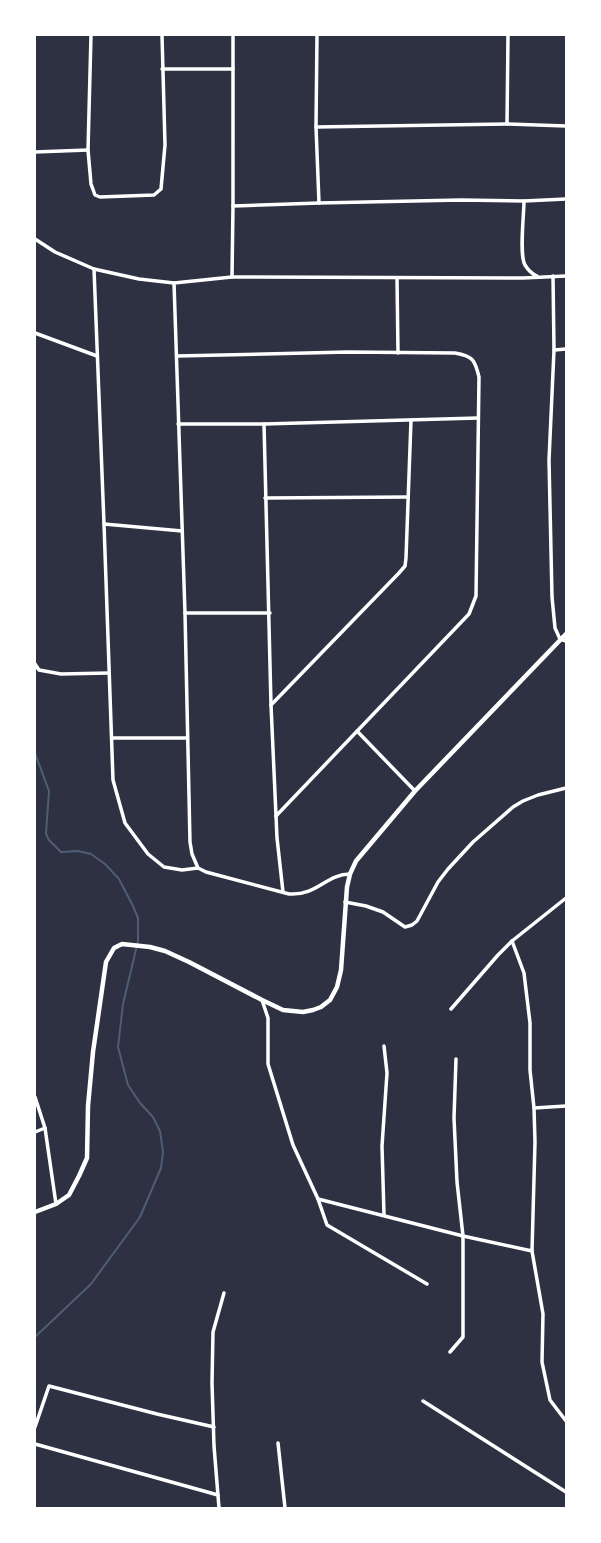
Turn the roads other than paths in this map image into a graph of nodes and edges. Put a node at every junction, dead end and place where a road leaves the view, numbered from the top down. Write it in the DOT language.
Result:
graph roads {
  1 [pos="91,35"];
  2 [pos="162,35"];
  3 [pos="233,35"];
  4 [pos="317,35"];
  5 [pos="508,35"];
  6 [pos="162,69"];
  7 [pos="233,69"];
  8 [pos="507,124"];
  9 [pos="566,126"];
  10 [pos="316,127"];
  11 [pos="88,150"];
  12 [pos="35,152"];
  13 [pos="566,199"];
  14 [pos="524,201"];
  15 [pos="319,202"];
  16 [pos="234,206"];
  17 [pos="35,239"];
  18 [pos="94,269"];
  19 [pos="538,276"];
  20 [pos="553,276"];
  21 [pos="566,276"];
  22 [pos="232,277"];
  23 [pos="397,278"];
  24 [pos="174,283"];
  25 [pos="35,333"];
  26 [pos="566,349"];
  27 [pos="554,350"];
  28 [pos="398,353"];
  29 [pos="97,356"];
  30 [pos="177,356"];
  31 [pos="478,418"];
  32 [pos="411,420"];
  33 [pos="178,424"];
  34 [pos="264,424"];
  35 [pos="265,498"];
  36 [pos="408,498"];
  37 [pos="104,524"];
  38 [pos="182,531"];
  39 [pos="185,613"];
  40 [pos="270,613"];
  41 [pos="566,634"];
  42 [pos="560,640"];
  43 [pos="566,640"];
  44 [pos="35,664"];
  45 [pos="37,670"];
  46 [pos="109,673"];
  47 [pos="271,705"];
  48 [pos="357,731"];
  49 [pos="112,738"];
  50 [pos="187,738"];
  51 [pos="566,788"];
  52 [pos="415,791"];
  53 [pos="276,816"];
  54 [pos="198,868"];
  55 [pos="350,874"];
  56 [pos="283,892"];
  57 [pos="566,898"];
  58 [pos="345,902"];
  59 [pos="512,941"];
  60 [pos="262,1000"];
  61 [pos="451,1009"];
  62 [pos="384,1046"];
  63 [pos="456,1059"];
  64 [pos="35,1097"];
  65 [pos="566,1106"];
  66 [pos="534,1108"];
  67 [pos="45,1128"];
  68 [pos="35,1132"];
  69 [pos="318,1199"];
  70 [pos="56,1204"];
  71 [pos="35,1212"];
  72 [pos="384,1215"];
  73 [pos="463,1236"];
  74 [pos="532,1251"];
  75 [pos="428,1284"];
  76 [pos="224,1293"];
  77 [pos="450,1352"];
  78 [pos="423,1401"];
  79 [pos="566,1421"];
  80 [pos="35,1427"];
  81 [pos="214,1427"];
  82 [pos="278,1443"];
  83 [pos="35,1444"];
  84 [pos="566,1492"];
  85 [pos="218,1495"];
  86 [pos="219,1508"];
  87 [pos="285,1508"];
  1 -- 11 [label="street"];
  2 -- 6 [label="street"];
  3 -- 7 [label="street"];
  4 -- 10 [label="street"];
  5 -- 8 [label="street"];
  6 -- 7 [label="street"];
  6 -- 11 [label="street"];
  7 -- 16 [label="street"];
  8 -- 9 [label="street"];
  8 -- 10 [label="street"];
  10 -- 15 [label="street"];
  11 -- 12 [label="street"];
  13 -- 14 [label="street"];
  14 -- 15 [label="street"];
  14 -- 19 [label="street"];
  15 -- 16 [label="street"];
  16 -- 22 [label="street"];
  17 -- 18 [label="street"];
  18 -- 24 [label="street"];
  18 -- 29 [label="street"];
  19 -- 20 [label="street"];
  19 -- 23 [label="street"];
  20 -- 21 [label="street"];
  20 -- 27 [label="street"];
  22 -- 23 [label="street"];
  22 -- 24 [label="street"];
  23 -- 28 [label="street"];
  24 -- 30 [label="street"];
  25 -- 29 [label="street"];
  26 -- 27 [label="street"];
  27 -- 42 [label="street"];
  28 -- 30 [label="street"];
  28 -- 31 [label="street"];
  29 -- 37 [label="street"];
  30 -- 33 [label="street"];
  31 -- 32 [label="street"];
  31 -- 48 [label="street"];
  32 -- 34 [label="street"];
  32 -- 36 [label="street"];
  33 -- 34 [label="street"];
  33 -- 38 [label="street"];
  34 -- 35 [label="street"];
  35 -- 36 [label="street"];
  35 -- 40 [label="street"];
  36 -- 47 [label="street"];
  37 -- 38 [label="street"];
  37 -- 46 [label="street"];
  38 -- 39 [label="street"];
  39 -- 40 [label="street"];
  39 -- 50 [label="street"];
  40 -- 47 [label="street"];
  41 -- 42 [label="street"];
  42 -- 43 [label="street"];
  42 -- 52 [label="street"];
  44 -- 45 [label="street"];
  45 -- 46 [label="street"];
  46 -- 49 [label="street"];
  47 -- 53 [label="street"];
  48 -- 52 [label="street"];
  48 -- 53 [label="street"];
  49 -- 50 [label="street"];
  49 -- 54 [label="street"];
  50 -- 54 [label="street"];
  51 -- 58 [label="street"];
  52 -- 55 [label="street"];
  53 -- 56 [label="street"];
  54 -- 56 [label="street"];
  55 -- 56 [label="street"];
  55 -- 58 [label="street"];
  57 -- 59 [label="street"];
  58 -- 60 [label="street"];
  59 -- 61 [label="street"];
  59 -- 66 [label="street"];
  60 -- 69 [label="street"];
  60 -- 70 [label="street"];
  62 -- 72 [label="street"];
  63 -- 73 [label="street"];
  64 -- 67 [label="street"];
  65 -- 66 [label="street"];
  66 -- 74 [label="street"];
  67 -- 68 [label="street"];
  67 -- 70 [label="street"];
  69 -- 72 [label="street"];
  69 -- 75 [label="street"];
  70 -- 71 [label="street"];
  72 -- 73 [label="street"];
  73 -- 74 [label="street"];
  73 -- 77 [label="street"];
  74 -- 79 [label="street"];
  76 -- 81 [label="street"];
  78 -- 84 [label="street"];
  80 -- 81 [label="street"];
  81 -- 85 [label="street"];
  82 -- 87 [label="street"];
  83 -- 85 [label="street"];
  85 -- 86 [label="street"];
}
